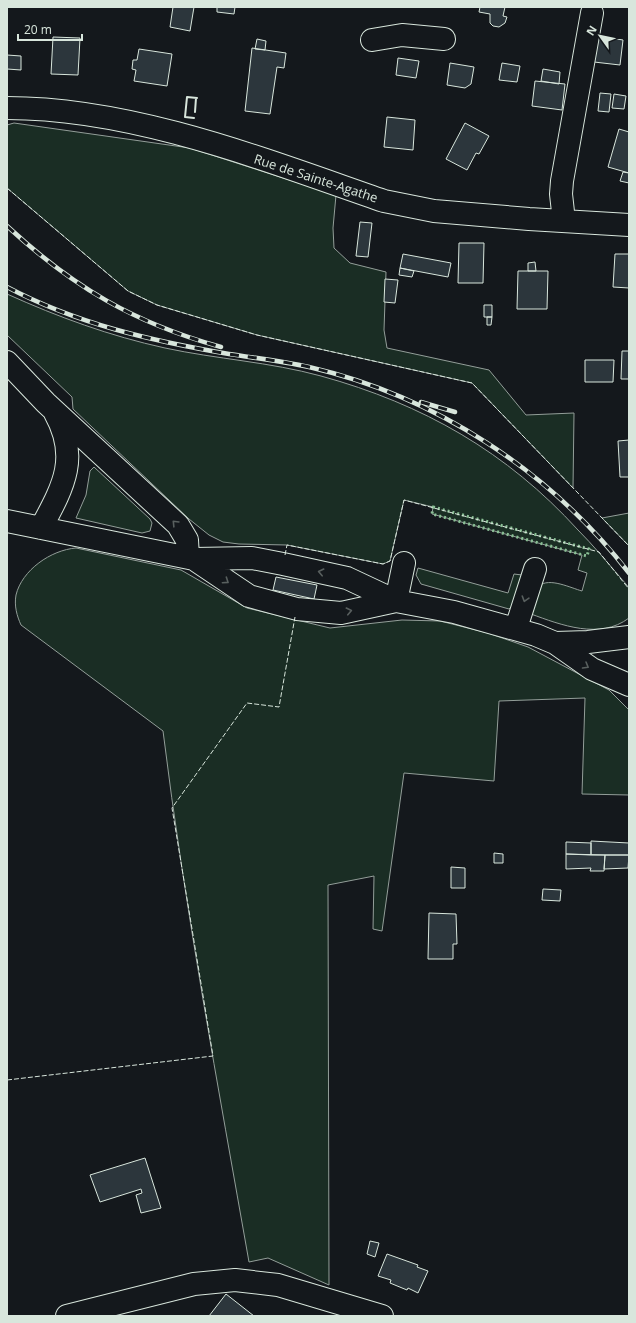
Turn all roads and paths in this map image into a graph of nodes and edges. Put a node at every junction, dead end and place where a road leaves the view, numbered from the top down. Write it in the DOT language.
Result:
graph roads {
  1 [pos="592,13"];
  2 [pos="444,38"];
  3 [pos="372,40"];
  4 [pos="7,108"];
  5 [pos="564,221"];
  6 [pos="629,225"];
  7 [pos="7,362"];
  8 [pos="46,403"];
  9 [pos="7,521"];
  10 [pos="7,525"];
  11 [pos="41,528"];
  12 [pos="191,558"];
  13 [pos="404,563"];
  14 [pos="535,569"];
  15 [pos="396,601"];
  16 [pos="516,628"];
  17 [pos="629,637"];
  18 [pos="555,643"];
  19 [pos="629,685"];
  20 [pos="67,1316"];
  21 [pos="382,1316"];
  1 -- 5 [label="street"];
  2 -- 3 [label="street"];
  4 -- 5 [label="street, Rue de Sainte-Agathe"];
  5 -- 6 [label="street, Rue de Sainte-Agathe"];
  7 -- 8 [label="street"];
  8 -- 11 [label="street"];
  12 -- 8 [label="street, one-way"];
  9 -- 10 [label="street"];
  9 -- 11 [label="street"];
  11 -- 12 [label="street"];
  15 -- 12 [label="street, one-way"];
  12 -- 15 [label="street, one-way"];
  13 -- 15 [label="street"];
  14 -- 16 [label="street, one-way"];
  15 -- 16 [label="street"];
  16 -- 18 [label="street"];
  17 -- 18 [label="street"];
  18 -- 19 [label="street, one-way"];
  20 -- 21 [label="street"];
}
